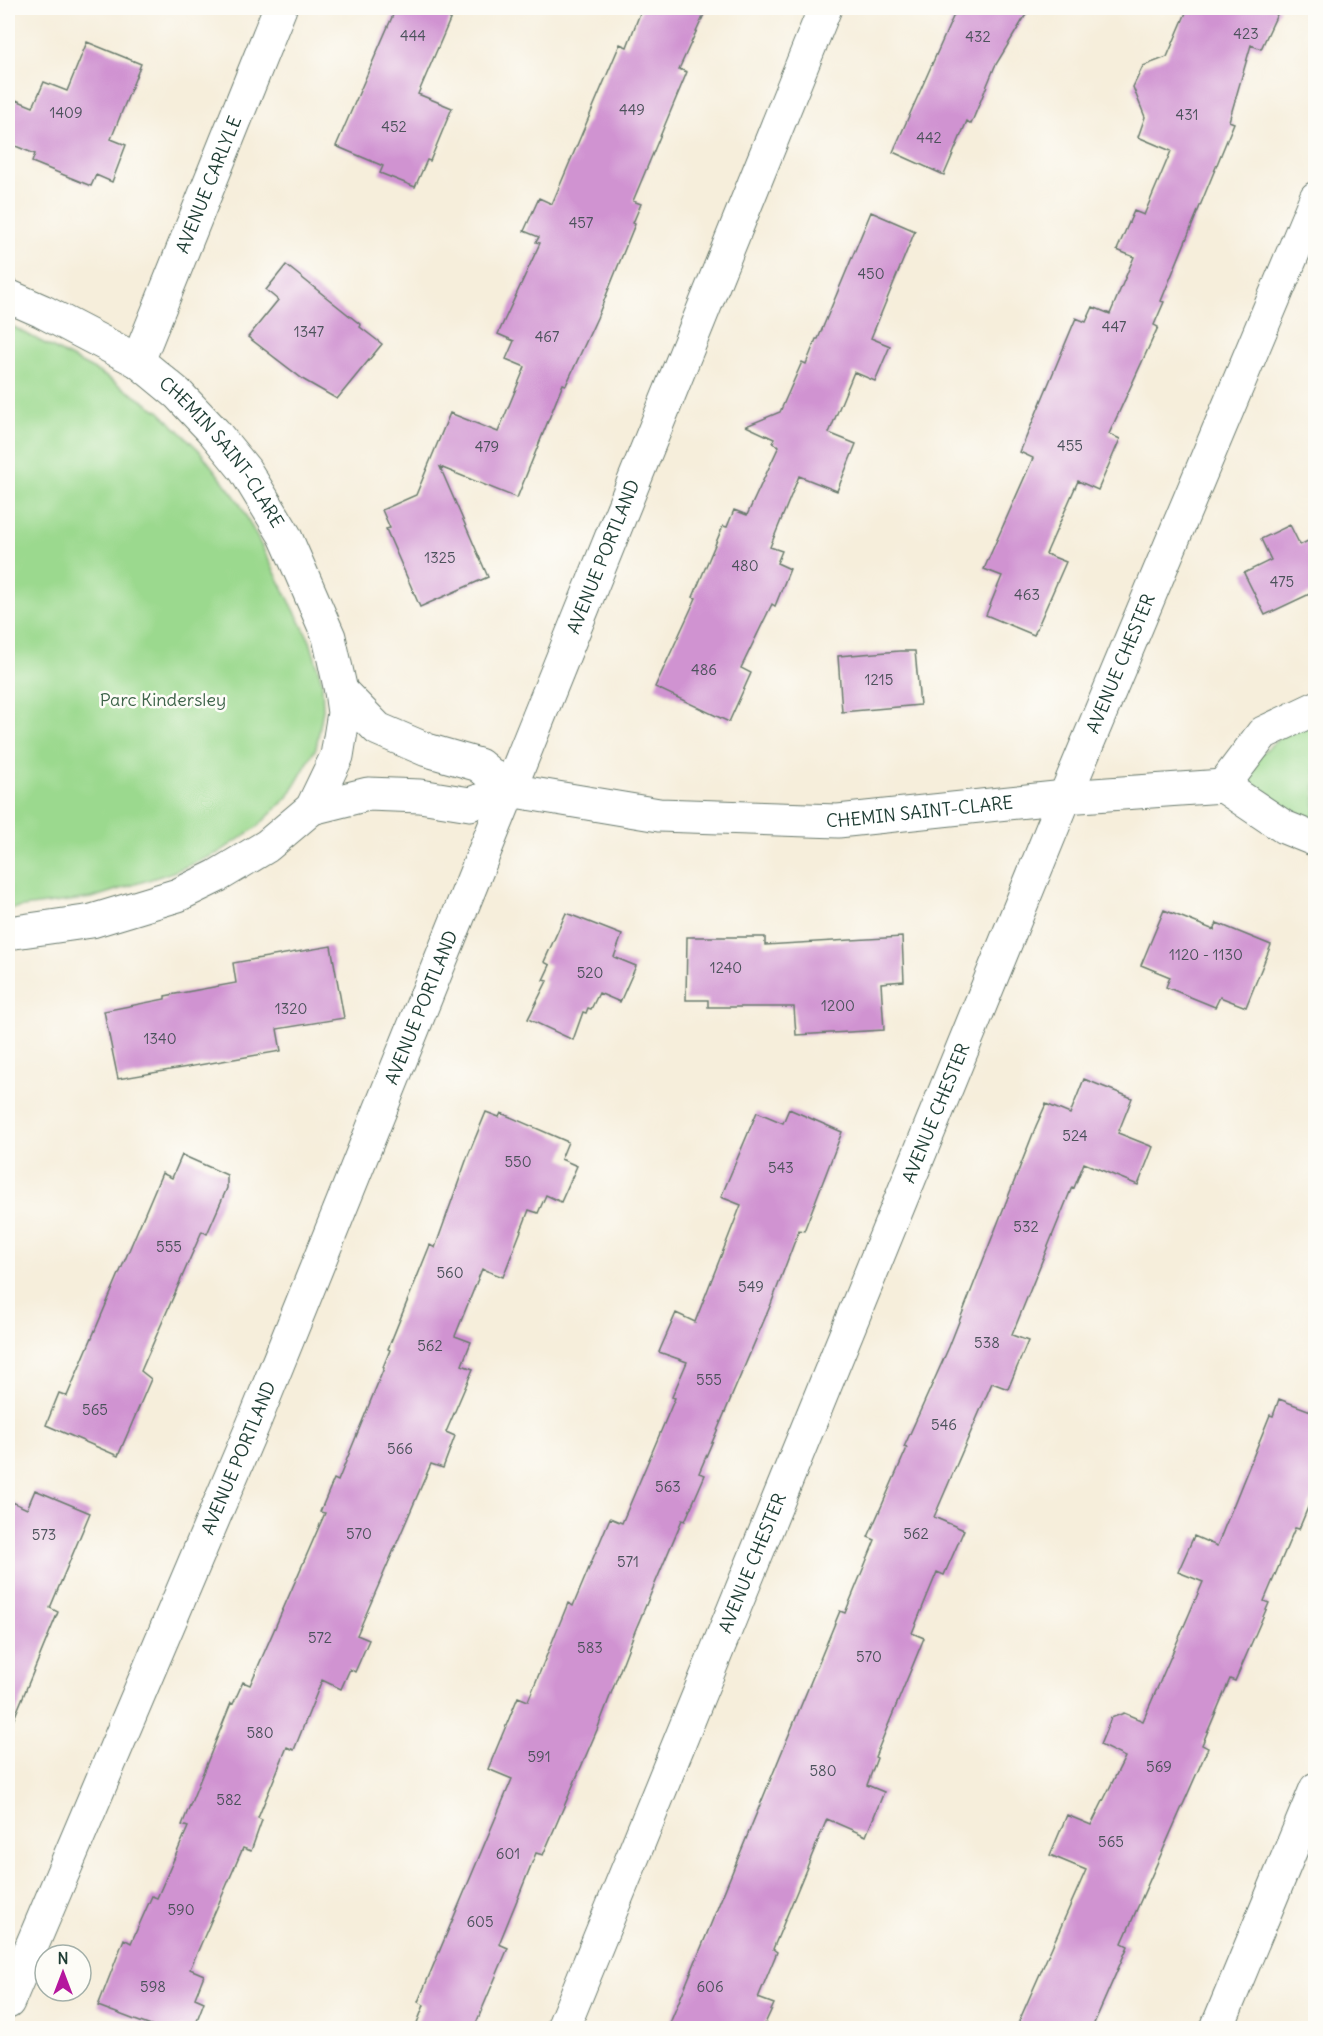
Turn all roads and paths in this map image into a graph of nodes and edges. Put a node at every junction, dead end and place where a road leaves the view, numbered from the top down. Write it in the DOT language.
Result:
graph roads {
  1 [pos="280,8"];
  2 [pos="825,8"];
  3 [pos="1316,198"];
  4 [pos="8,296"];
  5 [pos="138,361"];
  6 [pos="341,691"];
  7 [pos="1316,708"];
  8 [pos="1223,786"];
  9 [pos="509,790"];
  10 [pos="1065,797"];
  11 [pos="312,808"];
  12 [pos="1316,840"];
  13 [pos="8,933"];
  14 [pos="1316,1789"];
  15 [pos="8,2002"];
  16 [pos="562,2028"];
  17 [pos="1217,2028"];
  1 -- 5 [label="street, AVENUE CARLYLE"];
  2 -- 9 [label="street, AVENUE PORTLAND"];
  3 -- 10 [label="street, AVENUE CHESTER"];
  4 -- 5 [label="street, CHEMIN SAINT-CLARE"];
  5 -- 6 [label="street, CHEMIN SAINT-CLARE"];
  6 -- 9 [label="street"];
  6 -- 11 [label="street, CHEMIN SAINT-CLARE"];
  7 -- 8 [label="street"];
  8 -- 10 [label="street, CHEMIN SAINT-CLARE"];
  8 -- 12 [label="street"];
  9 -- 10 [label="street, CHEMIN SAINT-CLARE"];
  9 -- 11 [label="street, CHEMIN SAINT-CLARE"];
  9 -- 15 [label="street, AVENUE PORTLAND"];
  10 -- 16 [label="street, AVENUE CHESTER"];
  11 -- 13 [label="street, CHEMIN SAINT-CLARE"];
  14 -- 17 [label="street"];
}
